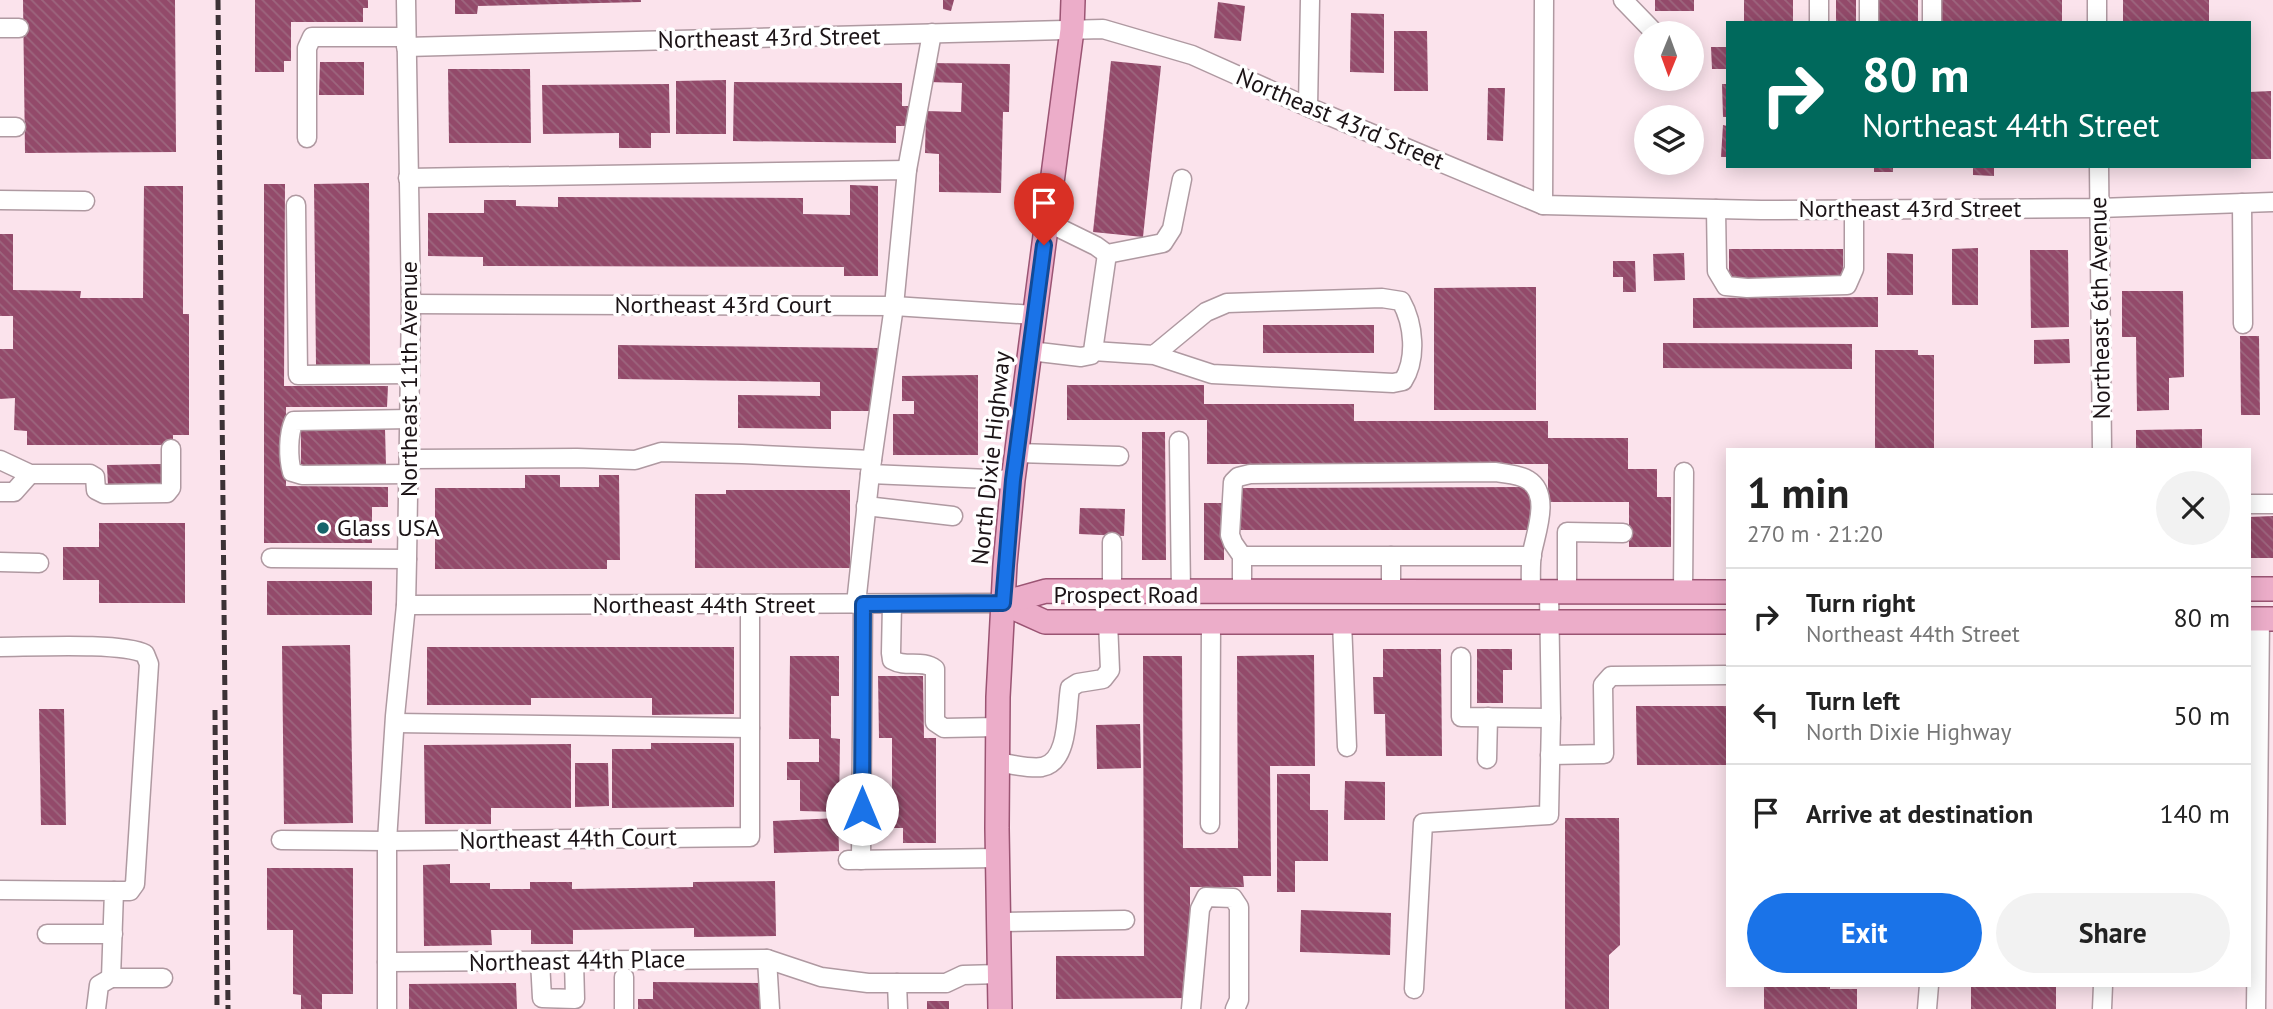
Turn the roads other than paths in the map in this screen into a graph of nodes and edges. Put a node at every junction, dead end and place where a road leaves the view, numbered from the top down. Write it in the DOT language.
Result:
graph roads {
  1 [pos="406,0"];
  2 [pos="1073,0"];
  3 [pos="1310,0"];
  4 [pos="1544,0"];
  5 [pos="1623,0"];
  6 [pos="1819,0"];
  7 [pos="1869,0"];
  8 [pos="1932,0"];
  9 [pos="2097,0"];
  10 [pos="1643,21"];
  11 [pos="1819,21"];
  12 [pos="1869,21"];
  13 [pos="1932,21"];
  14 [pos="2097,21"];
  15 [pos="0,28"];
  16 [pos="19,28"];
  17 [pos="1072,30"];
  18 [pos="932,33"];
  19 [pos="406,42"];
  20 [pos="1308,107"];
  21 [pos="307,138"];
  22 [pos="2099,168"];
  23 [pos="907,170"];
  24 [pos="408,178"];
  25 [pos="1182,179"];
  26 [pos="0,200"];
  27 [pos="85,201"];
  28 [pos="2273,202"];
  29 [pos="2242,203"];
  30 [pos="296,205"];
  31 [pos="1543,205"];
  32 [pos="2099,208"];
  33 [pos="1716,209"];
  34 [pos="1854,210"];
  35 [pos="1047,222"];
  36 [pos="1107,254"];
  37 [pos="411,304"];
  38 [pos="894,306"];
  39 [pos="1034,314"];
  40 [pos="2243,324"];
  41 [pos="1030,351"];
  42 [pos="1093,351"];
  43 [pos="1154,355"];
  44 [pos="410,373"];
  45 [pos="410,419"];
  46 [pos="1179,441"];
  47 [pos="2102,448"];
  48 [pos="172,449"];
  49 [pos="1017,453"];
  50 [pos="1119,456"];
  51 [pos="0,460"];
  52 [pos="409,467"];
  53 [pos="871,467"];
  54 [pos="1684,472"];
  55 [pos="30,474"];
  56 [pos="1013,480"];
  57 [pos="0,492"];
  58 [pos="2251,504"];
  59 [pos="2273,504"];
  60 [pos="866,506"];
  61 [pos="954,516"];
  62 [pos="1623,533"];
  63 [pos="1112,541"];
  64 [pos="1242,556"];
  65 [pos="1391,556"];
  66 [pos="1532,556"];
  67 [pos="271,558"];
  68 [pos="407,559"];
  69 [pos="0,562"];
  70 [pos="39,563"];
  71 [pos="2251,589"];
  72 [pos="2273,589"];
  73 [pos="1112,591"];
  74 [pos="1181,592"];
  75 [pos="1242,592"];
  76 [pos="1391,592"];
  77 [pos="1549,592"];
  78 [pos="1683,592"];
  79 [pos="1726,592"];
  80 [pos="1003,603"];
  81 [pos="860,604"];
  82 [pos="892,604"];
  83 [pos="406,605"];
  84 [pos="750,605"];
  85 [pos="2261,619"];
  86 [pos="1108,622"];
  87 [pos="1211,622"];
  88 [pos="1342,622"];
  89 [pos="1549,622"];
  90 [pos="1726,622"];
  91 [pos="0,647"];
  92 [pos="1461,657"];
  93 [pos="1726,676"];
  94 [pos="1488,717"];
  95 [pos="1551,718"];
  96 [pos="395,723"];
  97 [pos="998,727"];
  98 [pos="750,728"];
  99 [pos="1346,747"];
  100 [pos="1550,755"];
  101 [pos="1487,759"];
  102 [pos="997,762"];
  103 [pos="1210,824"];
  104 [pos="281,840"];
  105 [pos="387,841"];
  106 [pos="998,858"];
  107 [pos="0,890"];
  108 [pos="114,891"];
  109 [pos="1125,920"];
  110 [pos="999,922"];
  111 [pos="47,933"];
  112 [pos="113,934"];
  113 [pos="767,959"];
  114 [pos="540,961"];
  115 [pos="574,961"];
  116 [pos="387,962"];
  117 [pos="1000,974"];
  118 [pos="624,977"];
  119 [pos="111,978"];
  120 [pos="163,978"];
  121 [pos="897,983"];
  122 [pos="1929,987"];
  123 [pos="2103,987"];
  124 [pos="1414,989"];
  125 [pos="96,1009"];
  126 [pos="387,1009"];
  127 [pos="624,1009"];
  128 [pos="770,1009"];
  129 [pos="898,1009"];
  130 [pos="1000,1009"];
  131 [pos="1191,1009"];
  132 [pos="1235,1009"];
  133 [pos="1927,1009"];
  134 [pos="2102,1009"];
  135 [pos="2256,1009"];
  1 -- 19 [label="street, Northeast 11th Avenue"];
  2 -- 17 [label="main road, North Dixie Highway"];
  3 -- 20 [label="street"];
  4 -- 31 [label="street"];
  5 -- 10 [label="street"];
  6 -- 11 [label="street"];
  7 -- 12 [label="street"];
  8 -- 13 [label="street"];
  9 -- 14 [label="street"];
  15 -- 16 [label="street"];
  17 -- 18 [label="street, Northeast 43rd Street"];
  17 -- 20 [label="street, Northeast 43rd Street"];
  17 -- 35 [label="main road, North Dixie Highway"];
  18 -- 19 [label="street, Northeast 43rd Street"];
  18 -- 23 [label="street"];
  19 -- 21 [label="street, Northeast 43rd Street"];
  19 -- 24 [label="street, Northeast 11th Avenue"];
  20 -- 31 [label="street, Northeast 43rd Street"];
  22 -- 32 [label="street, Northeast 6th Avenue"];
  23 -- 24 [label="street"];
  23 -- 38 [label="street"];
  24 -- 37 [label="street, Northeast 11th Avenue"];
  25 -- 36 [label="street"];
  26 -- 27 [label="street"];
  28 -- 29 [label="street, Northeast 43rd Street"];
  29 -- 32 [label="street, Northeast 43rd Street"];
  29 -- 40 [label="street"];
  30 -- 44 [label="street"];
  31 -- 33 [label="street, Northeast 43rd Street"];
  32 -- 34 [label="street, Northeast 43rd Street"];
  32 -- 47 [label="street, Northeast 6th Avenue"];
  33 -- 34 [label="street, Northeast 43rd Street"];
  33 -- 34 [label="street"];
  35 -- 36 [label="street"];
  35 -- 39 [label="main road, North Dixie Highway"];
  36 -- 42 [label="street"];
  37 -- 38 [label="street, Northeast 43rd Court"];
  37 -- 44 [label="street, Northeast 11th Avenue"];
  38 -- 39 [label="street, Northeast 43rd Court"];
  38 -- 53 [label="street"];
  39 -- 41 [label="main road, North Dixie Highway"];
  41 -- 42 [label="street"];
  41 -- 49 [label="main road, North Dixie Highway"];
  42 -- 43 [label="street"];
  43 -- 43 [label="street"];
  44 -- 45 [label="street, Northeast 11th Avenue"];
  45 -- 52 [label="street, Northeast 11th Avenue"];
  45 -- 52 [label="street"];
  46 -- 74 [label="street"];
  48 -- 55 [label="street"];
  49 -- 50 [label="street"];
  49 -- 56 [label="main road, North Dixie Highway"];
  51 -- 55 [label="street"];
  52 -- 53 [label="street"];
  52 -- 68 [label="street, Northeast 11th Avenue"];
  53 -- 56 [label="street"];
  53 -- 60 [label="street"];
  54 -- 78 [label="street"];
  55 -- 57 [label="street"];
  56 -- 80 [label="main road, North Dixie Highway"];
  58 -- 59 [label="street"];
  60 -- 61 [label="street"];
  60 -- 81 [label="street"];
  62 -- 77 [label="street"];
  63 -- 73 [label="street"];
  64 -- 65 [label="street"];
  64 -- 66 [label="street"];
  64 -- 75 [label="street"];
  65 -- 66 [label="street"];
  65 -- 76 [label="street"];
  66 -- 77 [label="street"];
  67 -- 68 [label="street"];
  68 -- 83 [label="street, Northeast 11th Avenue"];
  69 -- 70 [label="street"];
  71 -- 72 [label="main road"];
  73 -- 74 [label="main road, Prospect Road"];
  73 -- 80 [label="main road, Prospect Road"];
  74 -- 75 [label="main road, Prospect Road"];
  75 -- 76 [label="main road, Prospect Road"];
  76 -- 77 [label="main road, Prospect Road"];
  77 -- 78 [label="main road, Prospect Road"];
  77 -- 89 [label="street"];
  78 -- 79 [label="main road, Prospect Road"];
  80 -- 82 [label="street, Northeast 44th Street"];
  80 -- 86 [label="main road, Prospect Road"];
  80 -- 97 [label="main road, North Dixie Highway"];
  81 -- 82 [label="street, Northeast 44th Street"];
  81 -- 84 [label="street, Northeast 44th Street"];
  81 -- 106 [label="street"];
  82 -- 97 [label="street"];
  83 -- 84 [label="street, Northeast 44th Street"];
  83 -- 96 [label="street, Northeast 11th Avenue"];
  84 -- 98 [label="street"];
  85 -- 135 [label="street"];
  86 -- 87 [label="main road, Prospect Road"];
  86 -- 102 [label="street"];
  87 -- 88 [label="main road, Prospect Road"];
  87 -- 103 [label="street"];
  88 -- 89 [label="main road, Prospect Road"];
  88 -- 99 [label="street"];
  89 -- 90 [label="main road, Prospect Road"];
  89 -- 95 [label="street"];
  91 -- 108 [label="street"];
  92 -- 94 [label="street"];
  93 -- 100 [label="street"];
  94 -- 95 [label="street"];
  94 -- 101 [label="street"];
  95 -- 100 [label="street"];
  96 -- 98 [label="street"];
  96 -- 105 [label="street, Northeast 11th Avenue"];
  97 -- 102 [label="main road, North Dixie Highway"];
  98 -- 105 [label="street, Northeast 44th Court"];
  100 -- 124 [label="street"];
  102 -- 106 [label="main road, North Dixie Highway"];
  104 -- 105 [label="street, Northeast 44th Court"];
  105 -- 116 [label="street, Northeast 11th Avenue"];
  106 -- 110 [label="main road, North Dixie Highway"];
  107 -- 108 [label="street"];
  108 -- 112 [label="street"];
  109 -- 110 [label="street"];
  110 -- 117 [label="main road, North Dixie Highway"];
  111 -- 112 [label="street"];
  112 -- 119 [label="street"];
  113 -- 115 [label="street, Northeast 44th Place"];
  113 -- 121 [label="street, Northeast 44th Place"];
  113 -- 128 [label="street"];
  114 -- 115 [label="street, Northeast 44th Place"];
  114 -- 115 [label="street"];
  114 -- 116 [label="street, Northeast 44th Place"];
  116 -- 126 [label="street, Northeast 11th Avenue"];
  117 -- 121 [label="street, Northeast 44th Place"];
  117 -- 130 [label="main road, North Dixie Highway"];
  118 -- 127 [label="street"];
  119 -- 120 [label="street"];
  119 -- 125 [label="street"];
  121 -- 129 [label="street"];
  122 -- 133 [label="street"];
  123 -- 134 [label="street"];
  131 -- 132 [label="street"];
}
